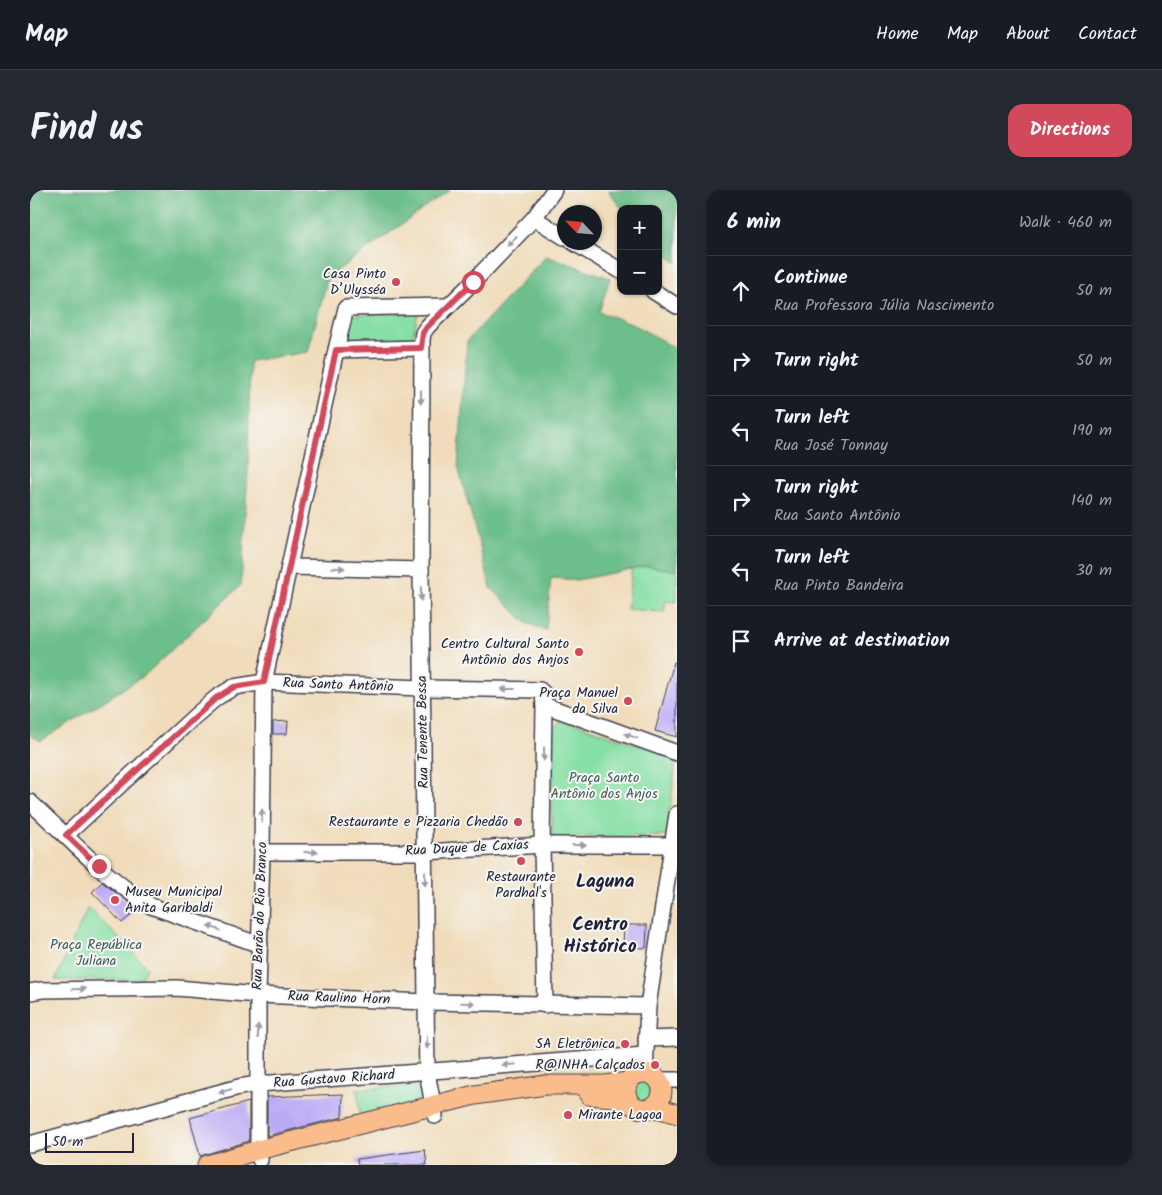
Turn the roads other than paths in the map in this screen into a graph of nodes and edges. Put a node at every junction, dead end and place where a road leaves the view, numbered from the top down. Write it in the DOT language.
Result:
graph roads {
  1 [pos="554,190"];
  2 [pos="534,218"];
  3 [pos="557,233"];
  4 [pos="586,250"];
  5 [pos="617,270"];
  6 [pos="659,295"];
  7 [pos="448,306"];
  8 [pos="677,306"];
  9 [pos="421,348"];
  10 [pos="336,350"];
  11 [pos="290,567"];
  12 [pos="420,570"];
  13 [pos="264,682"];
  14 [pos="422,688"];
  15 [pos="544,705"];
  16 [pos="677,753"];
  17 [pos="30,802"];
  18 [pos="677,814"];
  19 [pos="66,835"];
  20 [pos="542,845"];
  21 [pos="674,846"];
  22 [pos="262,852"];
  23 [pos="425,852"];
  24 [pos="260,945"];
  25 [pos="30,992"];
  26 [pos="258,995"];
  27 [pos="426,1002"];
  28 [pos="545,1005"];
  29 [pos="648,1006"];
  30 [pos="677,1038"];
  31 [pos="646,1039"];
  32 [pos="427,1072"];
  33 [pos="657,1075"];
  34 [pos="628,1082"];
  35 [pos="258,1084"];
  36 [pos="677,1098"];
  37 [pos="631,1104"];
  38 [pos="650,1108"];
  39 [pos="434,1110"];
  40 [pos="677,1114"];
  41 [pos="30,1144"];
  42 [pos="259,1155"];
  43 [pos="207,1165"];
  44 [pos="241,1165"];
  1 -- 2 [label="street"];
  2 -- 3 [label="street"];
  2 -- 7 [label="street, one-way"];
  4 -- 5 [label="street"];
  6 -- 8 [label="street"];
  7 -- 9 [label="street"];
  7 -- 10 [label="street, Rua Barão do Rio Branco"];
  9 -- 10 [label="street"];
  9 -- 12 [label="street, Rua Tenente Bessa, one-way"];
  10 -- 11 [label="street, Rua Barão do Rio Branco"];
  11 -- 12 [label="street, one-way"];
  11 -- 13 [label="street, Rua Barão do Rio Branco"];
  12 -- 14 [label="street, Rua Tenente Bessa, one-way"];
  13 -- 14 [label="street, Rua Santo Antônio"];
  13 -- 19 [label="street, Rua Santo Antônio"];
  22 -- 13 [label="street, Rua Barão do Rio Branco, one-way"];
  15 -- 14 [label="street, Rua Santo Antônio, one-way"];
  14 -- 23 [label="street, Rua Tenente Bessa"];
  16 -- 15 [label="street, one-way"];
  15 -- 20 [label="street, one-way"];
  17 -- 19 [label="street"];
  18 -- 21 [label="street"];
  24 -- 19 [label="street, one-way"];
  20 -- 21 [label="street, Rua Duque de Caxias, one-way"];
  20 -- 23 [label="street, Rua Duque de Caxias"];
  20 -- 28 [label="street"];
  21 -- 29 [label="street"];
  22 -- 23 [label="street, Rua Duque de Caxias, one-way"];
  22 -- 24 [label="street, Rua Barão do Rio Branco"];
  23 -- 27 [label="street, Rua Tenente Bessa, one-way"];
  24 -- 26 [label="street, Rua Barão do Rio Branco"];
  25 -- 26 [label="street, Rua Raulino Horn, one-way"];
  26 -- 27 [label="street, Rua Raulino Horn"];
  35 -- 26 [label="street, Rua Barão do Rio Branco, one-way"];
  27 -- 28 [label="street, Rua Raulino Horn, one-way"];
  27 -- 32 [label="street, Rua Tenente Bessa, one-way"];
  28 -- 29 [label="street, Rua Raulino Horn"];
  29 -- 31 [label="street"];
  30 -- 31 [label="street"];
  31 -- 33 [label="street"];
  33 -- 32 [label="street, Rua Gustavo Richard, one-way"];
  32 -- 35 [label="street, Rua Gustavo Richard"];
  32 -- 39 [label="street, Rua Tenente Bessa"];
  33 -- 34 [label="main road"];
  33 -- 36 [label="main road"];
  33 -- 38 [label="main road"];
  34 -- 37 [label="main road"];
  34 -- 39 [label="main road"];
  35 -- 41 [label="street, Rua Gustavo Richard, one-way"];
  35 -- 42 [label="street, Rua Barão do Rio Branco"];
  37 -- 38 [label="main road"];
  37 -- 39 [label="main road"];
  38 -- 40 [label="main road"];
  39 -- 42 [label="main road"];
  42 -- 43 [label="main road"];
  42 -- 44 [label="main road"];
}
